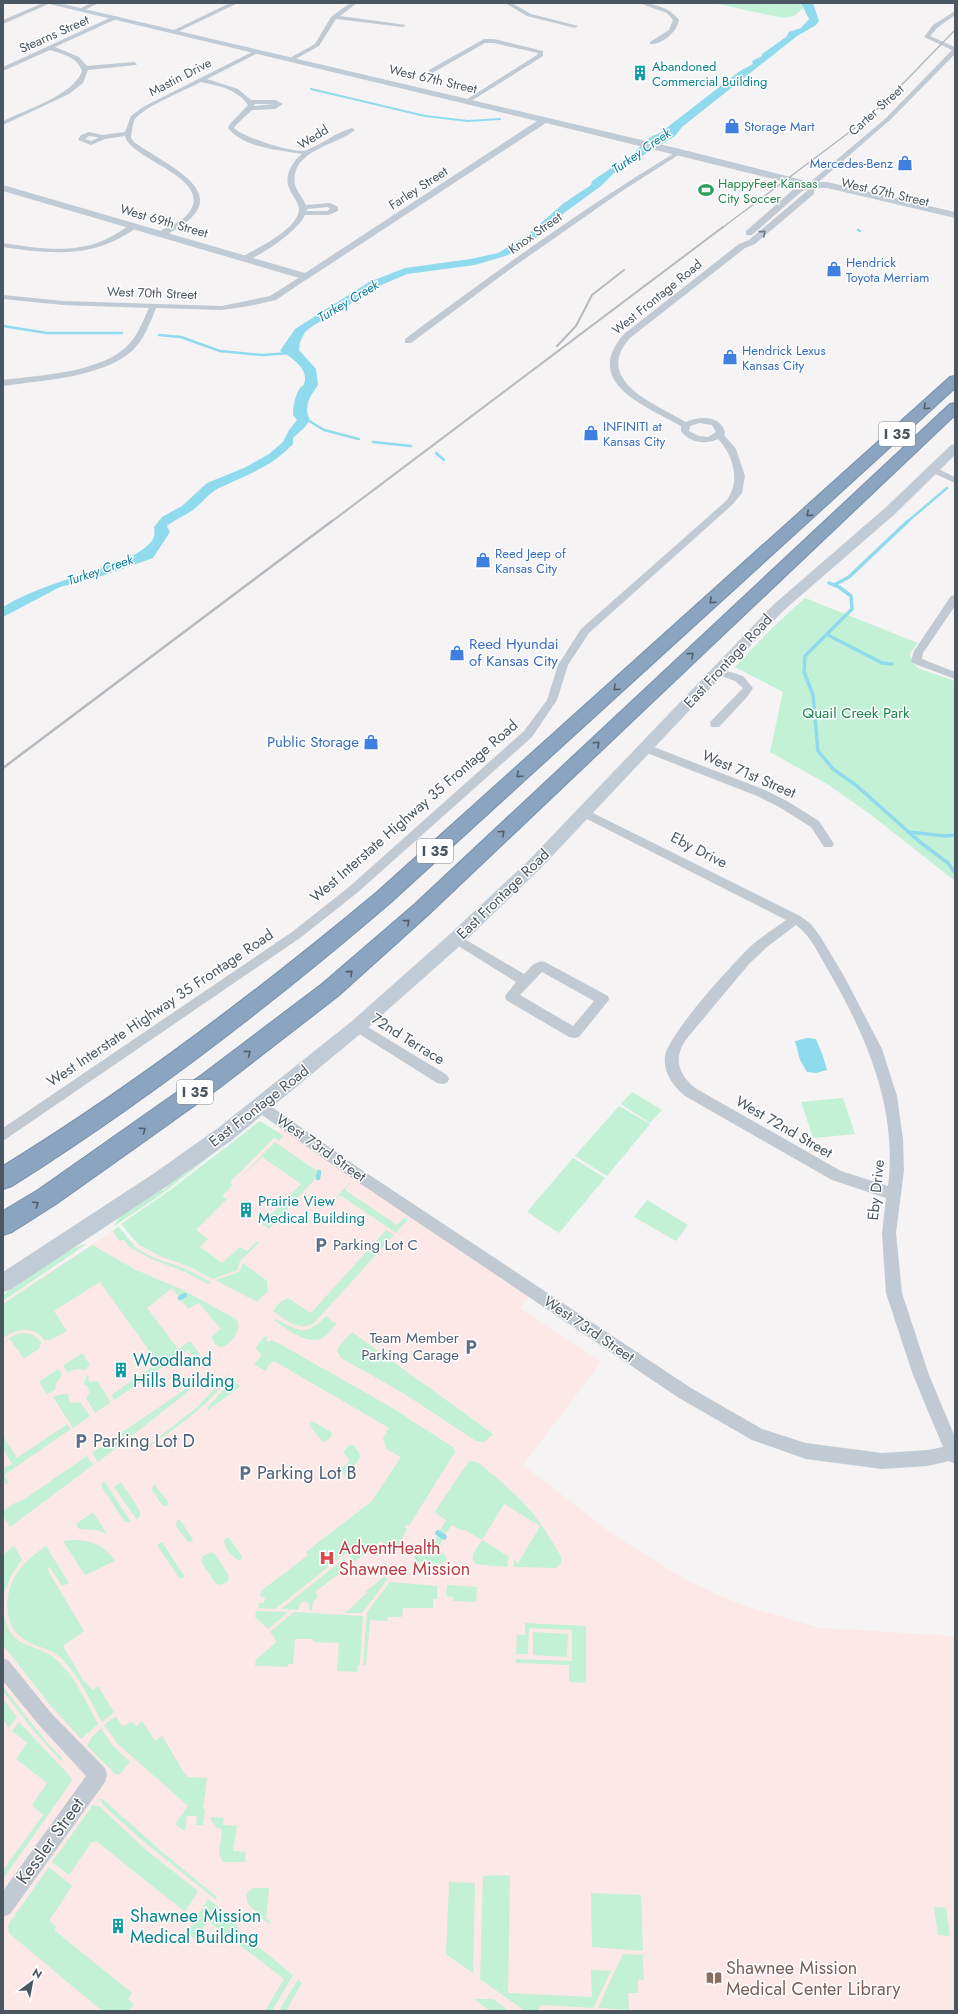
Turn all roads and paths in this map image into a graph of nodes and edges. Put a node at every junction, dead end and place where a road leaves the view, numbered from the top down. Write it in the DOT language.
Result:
graph roads {
  1 [pos="48,3"];
  2 [pos="96,3"];
  3 [pos="235,3"];
  4 [pos="354,3"];
  5 [pos="508,3"];
  6 [pos="642,3"];
  7 [pos="80,10"];
  8 [pos="955,13"];
  9 [pos="334,17"];
  10 [pos="114,18"];
  11 [pos="3,22"];
  12 [pos="403,25"];
  13 [pos="576,26"];
  14 [pos="173,32"];
  15 [pos="652,42"];
  16 [pos="50,48"];
  17 [pos="955,50"];
  18 [pos="256,52"];
  19 [pos="290,60"];
  20 [pos="134,64"];
  21 [pos="85,68"];
  22 [pos="3,69"];
  23 [pos="431,76"];
  24 [pos="201,80"];
  25 [pos="466,102"];
  26 [pos="544,120"];
  27 [pos="3,123"];
  28 [pos="352,130"];
  29 [pos="128,134"];
  30 [pos="102,137"];
  31 [pos="308,152"];
  32 [pos="680,152"];
  33 [pos="810,185"];
  34 [pos="3,188"];
  35 [pos="771,213"];
  36 [pos="782,216"];
  37 [pos="954,220"];
  38 [pos="134,226"];
  39 [pos="162,234"];
  40 [pos="3,245"];
  41 [pos="742,246"];
  42 [pos="245,259"];
  43 [pos="306,277"];
  44 [pos="3,297"];
  45 [pos="153,307"];
  46 [pos="408,341"];
  47 [pos="955,380"];
  48 [pos="3,383"];
  49 [pos="955,407"];
  50 [pos="689,423"];
  51 [pos="719,435"];
  52 [pos="706,439"];
  53 [pos="955,448"];
  54 [pos="734,458"];
  55 [pos="934,470"];
  56 [pos="955,480"];
  57 [pos="955,598"];
  58 [pos="718,671"];
  59 [pos="955,676"];
  60 [pos="715,724"];
  61 [pos="646,748"];
  62 [pos="586,813"];
  63 [pos="828,844"];
  64 [pos="796,919"];
  65 [pos="456,939"];
  66 [pos="525,981"];
  67 [pos="358,1026"];
  68 [pos="442,1079"];
  69 [pos="260,1106"];
  70 [pos="3,1134"];
  71 [pos="3,1179"];
  72 [pos="894,1194"];
  73 [pos="3,1224"];
  74 [pos="3,1283"];
  75 [pos="954,1454"];
  76 [pos="3,1667"];
  77 [pos="3,1907"];
  1 -- 7 [label="street, West 67th Street"];
  1 -- 11 [label="street"];
  2 -- 7 [label="street"];
  3 -- 14 [label="street"];
  4 -- 9 [label="street"];
  5 -- 13 [label="street"];
  6 -- 15 [label="street"];
  7 -- 10 [label="street, West 67th Street"];
  8 -- 17 [label="street"];
  9 -- 12 [label="street"];
  9 -- 19 [label="street"];
  10 -- 14 [label="street, West 67th Street"];
  10 -- 16 [label="street, Stearns Street"];
  14 -- 18 [label="street, West 67th Street"];
  16 -- 21 [label="street"];
  16 -- 22 [label="street, Stearns Street"];
  17 -- 33 [label="street, Carter Street"];
  18 -- 19 [label="street, West 67th Street"];
  18 -- 24 [label="street, Mastin Drive"];
  19 -- 25 [label="street, West 67th Street"];
  20 -- 21 [label="street"];
  21 -- 27 [label="street"];
  23 -- 25 [label="street"];
  24 -- 29 [label="street, Mastin Drive"];
  24 -- 31 [label="street"];
  25 -- 26 [label="street, West 67th Street"];
  26 -- 32 [label="street, West 67th Street"];
  26 -- 43 [label="street, Farley Street"];
  28 -- 31 [label="street, Wedd"];
  29 -- 30 [label="street"];
  29 -- 39 [label="street"];
  31 -- 42 [label="street, Wedd"];
  32 -- 33 [label="street, West 67th Street"];
  32 -- 46 [label="street, Knox Street"];
  33 -- 35 [label="street, West Frontage Road"];
  33 -- 36 [label="street, West Frontage Road"];
  33 -- 37 [label="street, West 67th Street"];
  34 -- 38 [label="street, West 69th Street"];
  35 -- 36 [label="street"];
  35 -- 41 [label="street, West Frontage Road"];
  41 -- 36 [label="street, West Frontage Road, one-way"];
  38 -- 39 [label="street, West 69th Street"];
  38 -- 40 [label="street"];
  39 -- 42 [label="street, West 69th Street"];
  41 -- 50 [label="street, West Frontage Road"];
  42 -- 43 [label="street, West 69th Street"];
  43 -- 45 [label="street, West 70th Street"];
  44 -- 45 [label="street, West 70th Street"];
  45 -- 48 [label="street"];
  47 -- 71 [label="highway, I 35, one-way"];
  73 -- 49 [label="highway, I 35, one-way"];
  50 -- 51 [label="street, West Frontage Road"];
  50 -- 52 [label="street"];
  51 -- 52 [label="street"];
  51 -- 54 [label="street, West Interstate Highway 35 Frontage Road"];
  52 -- 54 [label="street"];
  53 -- 55 [label="street, East Frontage Road"];
  54 -- 70 [label="street, West Interstate Highway 35 Frontage Road"];
  55 -- 56 [label="street"];
  55 -- 58 [label="street, East Frontage Road"];
  57 -- 59 [label="street"];
  58 -- 60 [label="street"];
  58 -- 61 [label="street, East Frontage Road"];
  61 -- 62 [label="street, East Frontage Road"];
  61 -- 63 [label="street, West 71st Street"];
  62 -- 64 [label="street, Eby Drive"];
  62 -- 65 [label="street, East Frontage Road"];
  64 -- 72 [label="street, Eby Drive"];
  64 -- 72 [label="street, West 72nd Street"];
  65 -- 66 [label="street"];
  65 -- 67 [label="street, East Frontage Road"];
  66 -- 66 [label="street"];
  67 -- 68 [label="street, 72nd Terrace"];
  67 -- 69 [label="street, East Frontage Road"];
  69 -- 74 [label="street, East Frontage Road"];
  69 -- 75 [label="street, West 73rd Street"];
  72 -- 75 [label="street, Eby Drive"];
  76 -- 77 [label="street, Kessler Street"];
}
